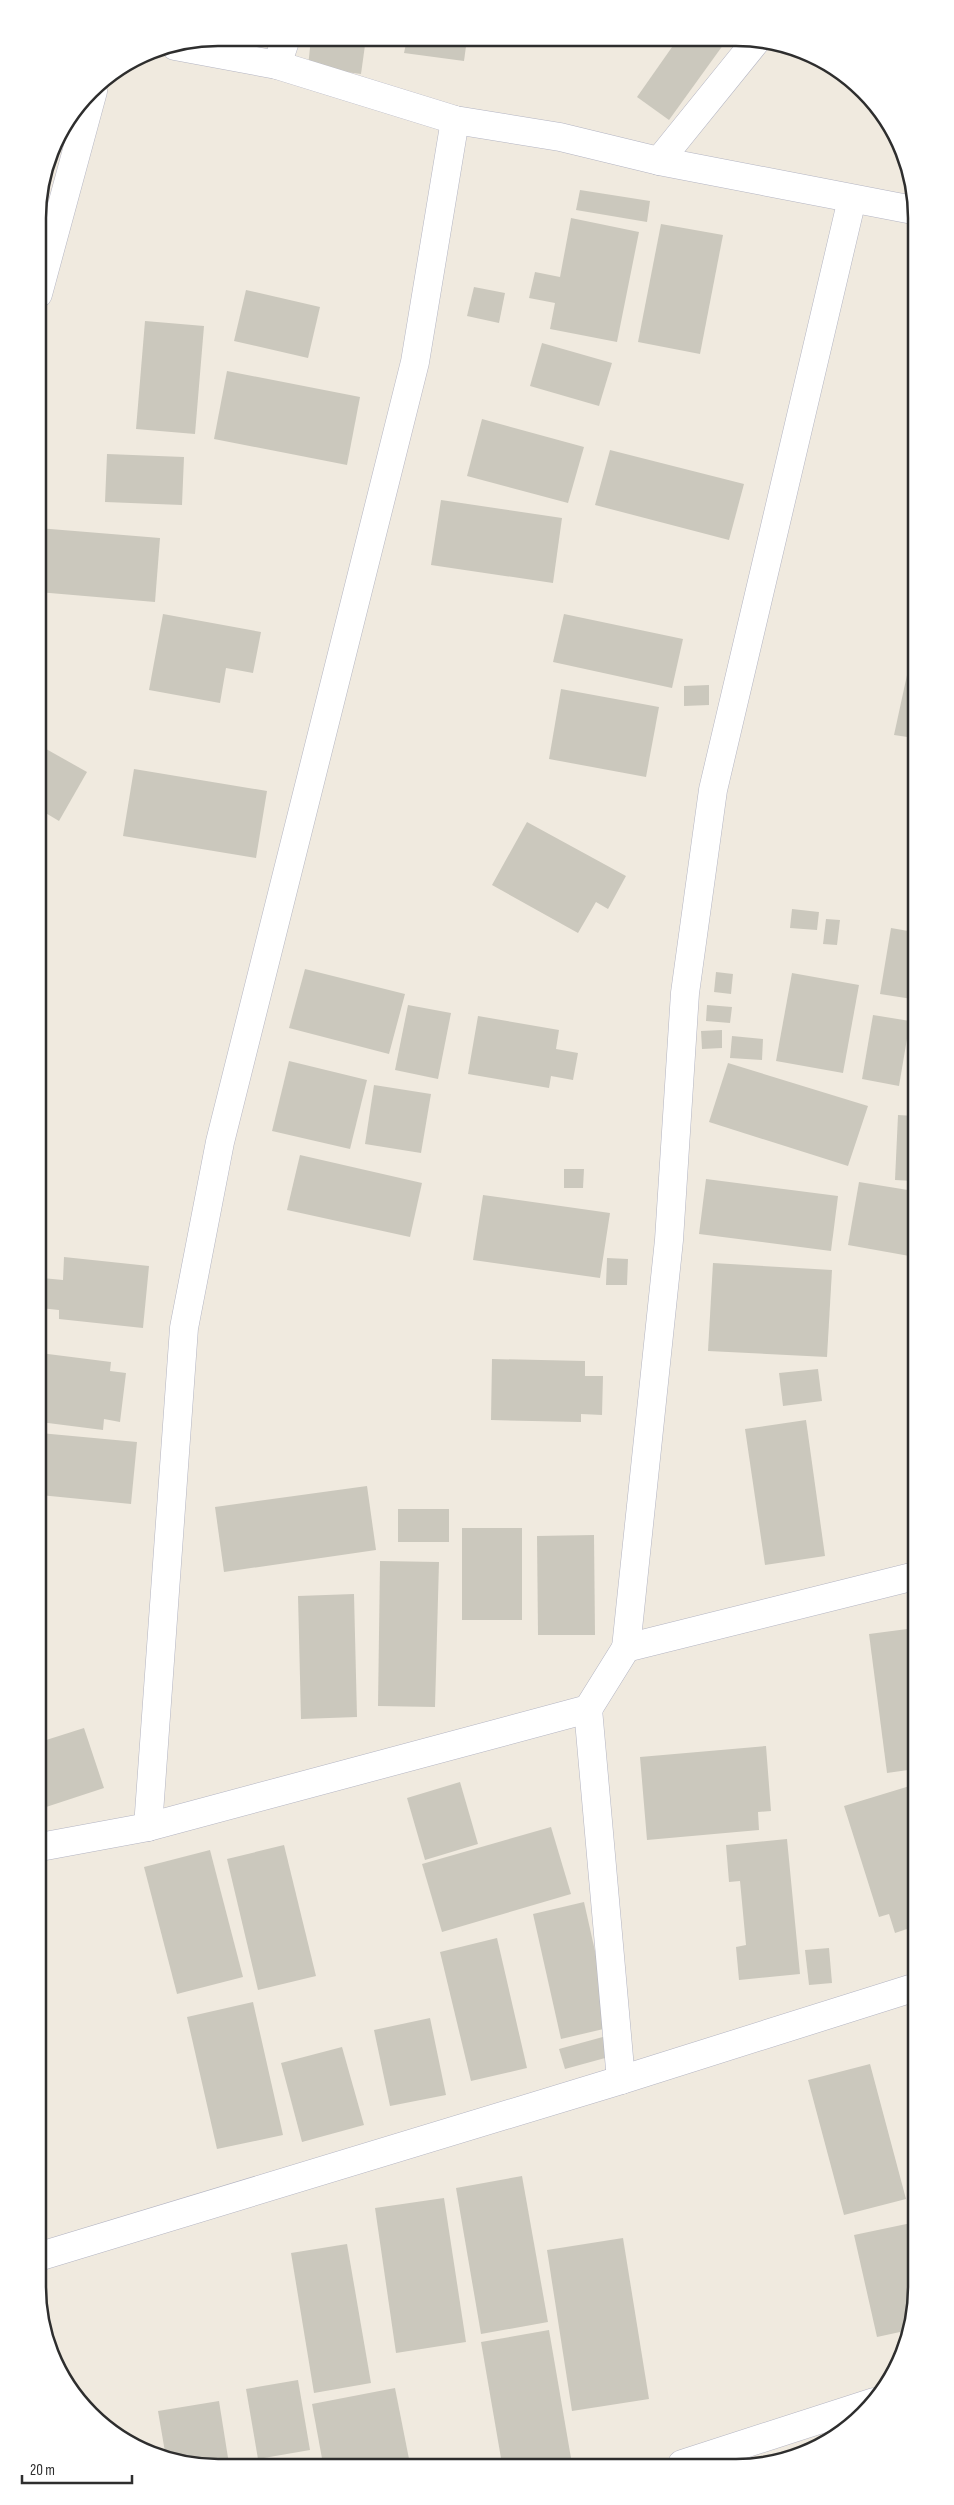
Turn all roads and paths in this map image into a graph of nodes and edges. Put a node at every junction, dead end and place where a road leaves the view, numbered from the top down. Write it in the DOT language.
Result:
graph roads {
  1 [pos="283,46"];
  2 [pos="751,47"];
  3 [pos="191,49"];
  4 [pos="277,65"];
  5 [pos="89,105"];
  6 [pos="455,120"];
  7 [pos="659,161"];
  8 [pos="852,200"];
  9 [pos="907,209"];
  10 [pos="47,261"];
  11 [pos="907,1578"];
  12 [pos="626,1648"];
  13 [pos="588,1709"];
  14 [pos="148,1826"];
  15 [pos="46,1846"];
  16 [pos="907,1990"];
  17 [pos="621,2080"];
  18 [pos="46,2254"];
  19 [pos="858,2407"];
  20 [pos="697,2459"];
  1 -- 4 [label="street"];
  2 -- 7 [label="street"];
  3 -- 4 [label="street"];
  4 -- 6 [label="street"];
  5 -- 10 [label="street"];
  6 -- 7 [label="street"];
  6 -- 14 [label="street"];
  7 -- 8 [label="street"];
  8 -- 9 [label="street"];
  8 -- 12 [label="street"];
  11 -- 12 [label="street"];
  12 -- 13 [label="street"];
  13 -- 14 [label="street"];
  13 -- 17 [label="street"];
  14 -- 15 [label="street"];
  16 -- 17 [label="street"];
  17 -- 18 [label="street"];
  19 -- 20 [label="street"];
}
